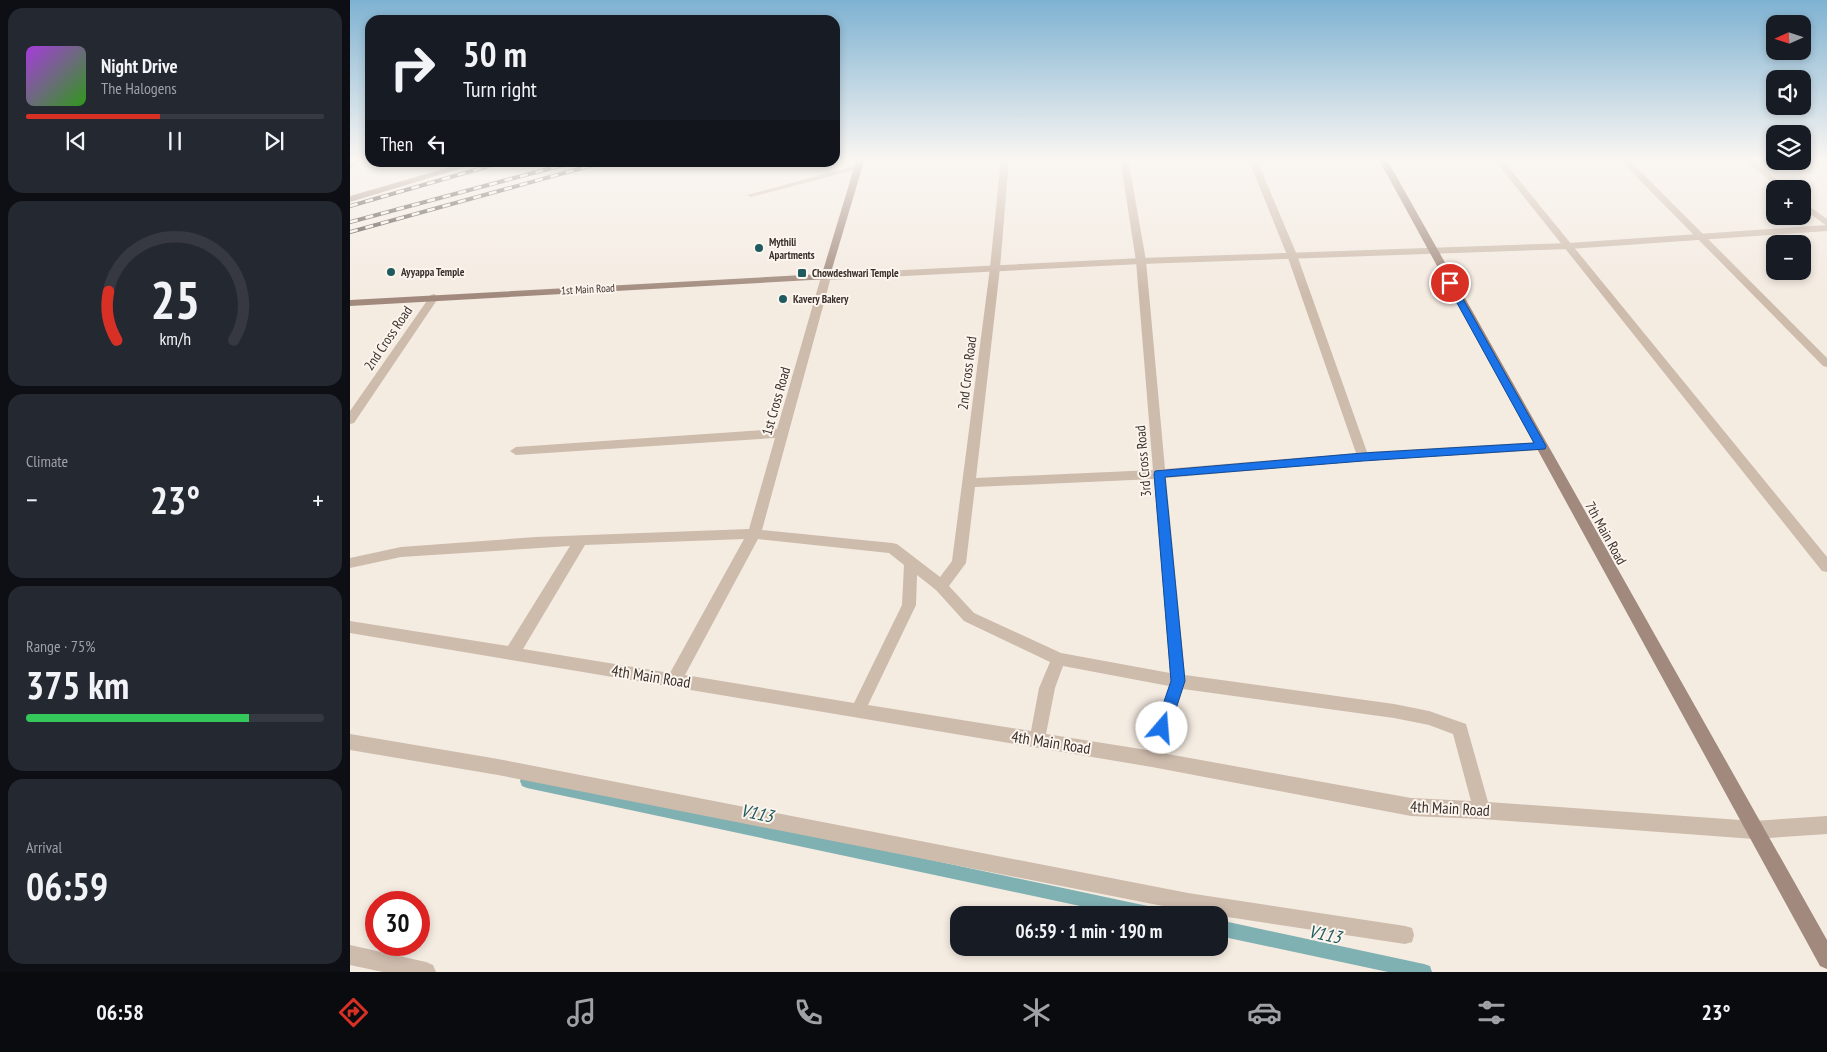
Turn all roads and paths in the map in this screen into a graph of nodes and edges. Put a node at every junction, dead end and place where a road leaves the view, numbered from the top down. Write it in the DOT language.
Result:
graph roads {
  1 [pos="847,203"];
  2 [pos="1001,203"];
  3 [pos="1131,203"];
  4 [pos="1271,203"];
  5 [pos="1407,203"];
  6 [pos="1534,203"];
  7 [pos="1667,203"];
  8 [pos="1811,211"];
  9 [pos="1827,223"];
  10 [pos="1827,228"];
  11 [pos="1700,236"];
  12 [pos="1569,246"];
  13 [pos="1432,250"];
  14 [pos="1292,255"];
  15 [pos="1141,261"];
  16 [pos="995,268"];
  17 [pos="826,278"];
  18 [pos="434,297"];
  19 [pos="350,303"];
  20 [pos="1827,364"];
  21 [pos="350,420"];
  22 [pos="782,433"];
  23 [pos="1541,446"];
  24 [pos="516,451"];
  25 [pos="1363,457"];
  26 [pos="1159,474"];
  27 [pos="968,483"];
  28 [pos="754,534"];
  29 [pos="581,540"];
  30 [pos="350,563"];
  31 [pos="911,563"];
  32 [pos="1827,567"];
  33 [pos="941,586"];
  34 [pos="350,626"];
  35 [pos="512,653"];
  36 [pos="1058,659"];
  37 [pos="674,680"];
  38 [pos="1178,681"];
  39 [pos="858,710"];
  40 [pos="1037,740"];
  41 [pos="350,742"];
  42 [pos="1152,759"];
  43 [pos="1482,810"];
  44 [pos="1827,825"];
  45 [pos="1754,830"];
  46 [pos="1405,935"];
  47 [pos="350,955"];
  48 [pos="1827,959"];
  49 [pos="426,972"];
  1 -- 17 [label="main road"];
  2 -- 16 [label="street, 2nd Cross Road"];
  3 -- 15 [label="street, 3rd Cross Road"];
  4 -- 14 [label="street"];
  5 -- 13 [label="main road, 7th Main Road"];
  6 -- 12 [label="street"];
  7 -- 11 [label="street"];
  8 -- 9 [label="street"];
  10 -- 11 [label="street"];
  11 -- 12 [label="street"];
  11 -- 20 [label="street"];
  12 -- 13 [label="street"];
  12 -- 32 [label="street"];
  13 -- 14 [label="street"];
  13 -- 23 [label="main road, 7th Main Road"];
  14 -- 15 [label="street"];
  14 -- 25 [label="street"];
  15 -- 16 [label="street"];
  15 -- 26 [label="street, 3rd Cross Road"];
  16 -- 17 [label="street"];
  16 -- 27 [label="street, 2nd Cross Road"];
  17 -- 18 [label="main road, 1st Main Road"];
  17 -- 22 [label="street, 1st Cross Road"];
  18 -- 19 [label="main road, 1st Main Road"];
  18 -- 21 [label="street, 2nd Cross Road"];
  22 -- 24 [label="street"];
  22 -- 28 [label="street, 1st Cross Road"];
  23 -- 25 [label="street"];
  23 -- 45 [label="main road, 7th Main Road"];
  25 -- 26 [label="street"];
  26 -- 27 [label="street"];
  26 -- 38 [label="street, 3rd Cross Road"];
  27 -- 33 [label="street, 2nd Cross Road"];
  28 -- 29 [label="street"];
  28 -- 31 [label="street"];
  28 -- 37 [label="street, 1st Cross Road"];
  29 -- 30 [label="street"];
  29 -- 35 [label="street"];
  31 -- 33 [label="street"];
  31 -- 39 [label="street"];
  33 -- 36 [label="street"];
  34 -- 35 [label="street, 4th Main Road"];
  35 -- 37 [label="street, 4th Main Road"];
  36 -- 38 [label="street"];
  36 -- 40 [label="street"];
  37 -- 39 [label="street, 4th Main Road"];
  38 -- 42 [label="street, 3rd Cross Road"];
  38 -- 43 [label="street"];
  39 -- 40 [label="street, 4th Main Road"];
  40 -- 42 [label="street, 4th Main Road"];
  41 -- 46 [label="street"];
  42 -- 43 [label="street, 4th Main Road"];
  43 -- 45 [label="street, 4th Main Road"];
  44 -- 45 [label="street, 4th Main Road"];
  45 -- 48 [label="main road, 7th Main Road"];
  47 -- 49 [label="street"];
}
